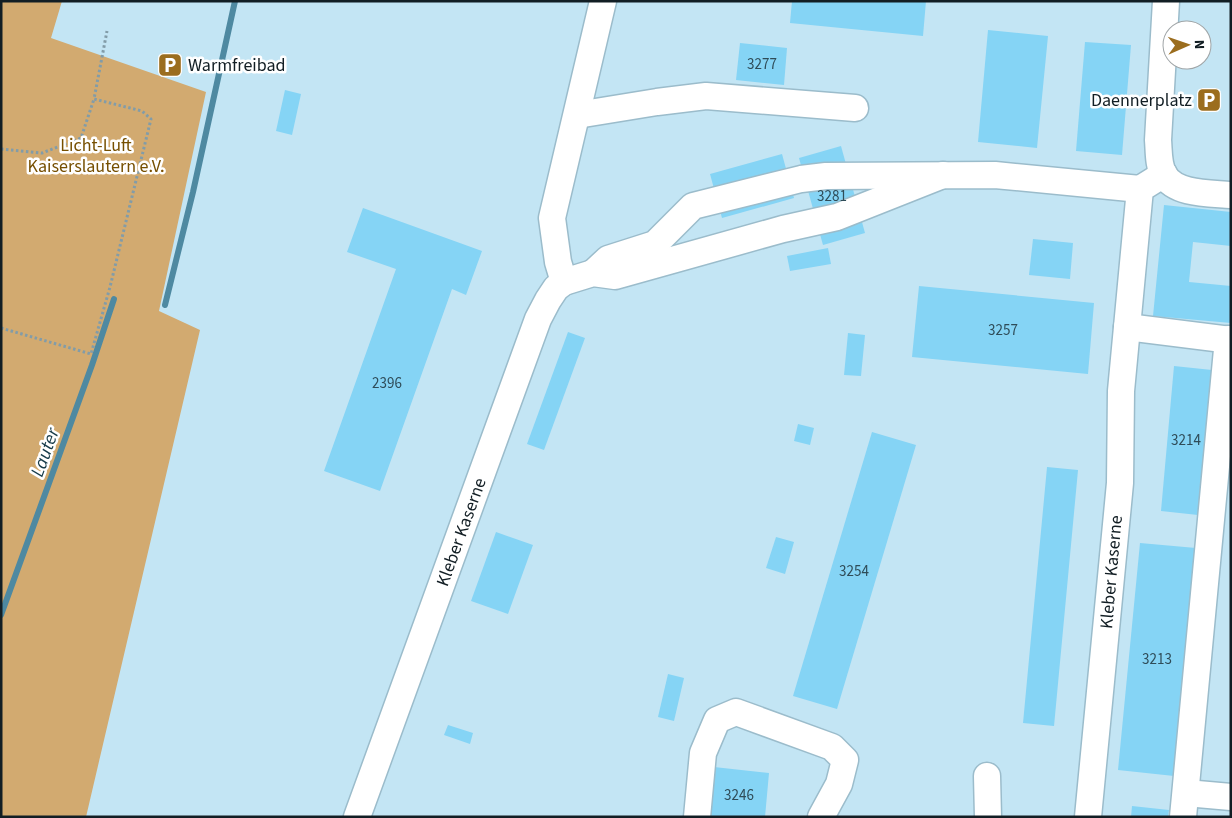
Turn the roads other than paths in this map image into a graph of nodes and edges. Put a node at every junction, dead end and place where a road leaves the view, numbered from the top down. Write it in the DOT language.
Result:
graph roads {
  1 [pos="603,1"];
  2 [pos="1166,1"];
  3 [pos="855,108"];
  4 [pos="577,115"];
  5 [pos="1164,174"];
  6 [pos="943,175"];
  7 [pos="1140,189"];
  8 [pos="1231,194"];
  9 [pos="593,273"];
  10 [pos="564,282"];
  11 [pos="1127,327"];
  12 [pos="1229,340"];
  13 [pos="987,776"];
  14 [pos="1231,797"];
  15 [pos="1185,805"];
  16 [pos="357,817"];
  17 [pos="697,817"];
  18 [pos="821,817"];
  19 [pos="988,817"];
  20 [pos="1088,817"];
  1 -- 4 [label="street"];
  2 -- 5 [label="street"];
  3 -- 4 [label="street"];
  4 -- 10 [label="street"];
  5 -- 7 [label="street"];
  5 -- 8 [label="street"];
  6 -- 7 [label="street"];
  6 -- 9 [label="street"];
  6 -- 9 [label="street"];
  7 -- 11 [label="street, Kleber Kaserne"];
  9 -- 10 [label="street"];
  10 -- 16 [label="street, Kleber Kaserne"];
  11 -- 12 [label="street"];
  11 -- 20 [label="street, Kleber Kaserne"];
  12 -- 15 [label="street"];
  13 -- 19 [label="street"];
  14 -- 15 [label="street"];
  17 -- 18 [label="street"];
}
